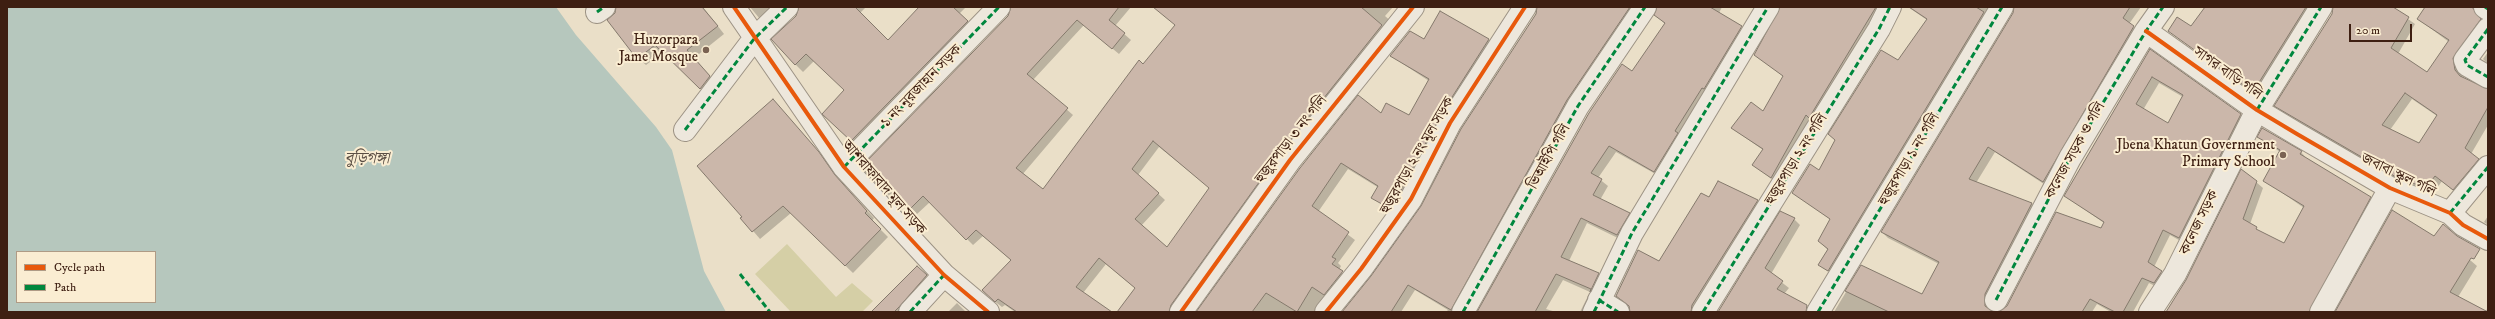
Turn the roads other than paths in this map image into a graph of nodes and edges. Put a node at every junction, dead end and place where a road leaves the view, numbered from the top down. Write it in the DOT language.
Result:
graph roads {
  1 [pos="734,7"];
  2 [pos="787,7"];
  3 [pos="999,7"];
  4 [pos="1413,7"];
  5 [pos="1524,7"];
  6 [pos="1645,7"];
  7 [pos="1768,7"];
  8 [pos="1890,7"];
  9 [pos="2002,7"];
  10 [pos="2163,7"];
  11 [pos="2320,7"];
  12 [pos="2485,7"];
  13 [pos="2488,9"];
  14 [pos="2488,29"];
  15 [pos="2146,31"];
  16 [pos="754,39"];
  17 [pos="2488,77"];
  18 [pos="2257,110"];
  19 [pos="685,130"];
  20 [pos="2296,134"];
  21 [pos="844,167"];
  22 [pos="2488,167"];
  23 [pos="2390,188"];
  24 [pos="2450,213"];
  25 [pos="2488,239"];
  26 [pos="944,275"];
  27 [pos="1996,300"];
  28 [pos="1597,306"];
  29 [pos="910,312"];
  30 [pos="988,312"];
  31 [pos="1181,312"];
  32 [pos="1326,312"];
  33 [pos="1463,312"];
  34 [pos="1618,312"];
  35 [pos="1703,312"];
  36 [pos="1818,312"];
  37 [pos="2150,312"];
  38 [pos="2321,312"];
  1 -- 16 [label="street, আশরাফাবাদ মূল সড়ক"];
  2 -- 16 [label="street"];
  3 -- 21 [label="street, ১ নং নূরজাহান সড়ক"];
  4 -- 31 [label="street, হুজুরপাড়া ৩ নং গলি"];
  5 -- 32 [label="street, হুজুরপাড়া ২ নং মূল সড়ক"];
  6 -- 33 [label="street, ভিআইপি গলি"];
  7 -- 28 [label="street"];
  8 -- 35 [label="street, হুজুরপাড়া ২ নং গলি"];
  9 -- 36 [label="street, হুজুরপাড়া ১ নং গলি"];
  10 -- 15 [label="street, কলেজ সড়ক ও গলি"];
  11 -- 18 [label="street, কলেজ সড়ক"];
  12 -- 13 [label="street"];
  14 -- 17 [label="street"];
  15 -- 18 [label="street, সাগর বাড়ি গলি"];
  15 -- 27 [label="street, কলেজ সড়ক ও গলি"];
  16 -- 19 [label="street"];
  16 -- 21 [label="street, আশরাফাবাদ মূল সড়ক"];
  18 -- 20 [label="street, সাগর বাড়ি গলি"];
  18 -- 37 [label="street, কলেজ সড়ক"];
  20 -- 23 [label="street, জবাবা স্কুল গলি"];
  21 -- 26 [label="street, আশরাফাবাদ মূল সড়ক"];
  22 -- 24 [label="street"];
  23 -- 24 [label="street, জবাবা স্কুল গলি"];
  23 -- 38 [label="street"];
  24 -- 25 [label="street, জবাবা স্কুল গলি"];
  26 -- 29 [label="street"];
  26 -- 30 [label="street, আশরাফাবাদ মূল সড়ক"];
  28 -- 34 [label="street"];
}
